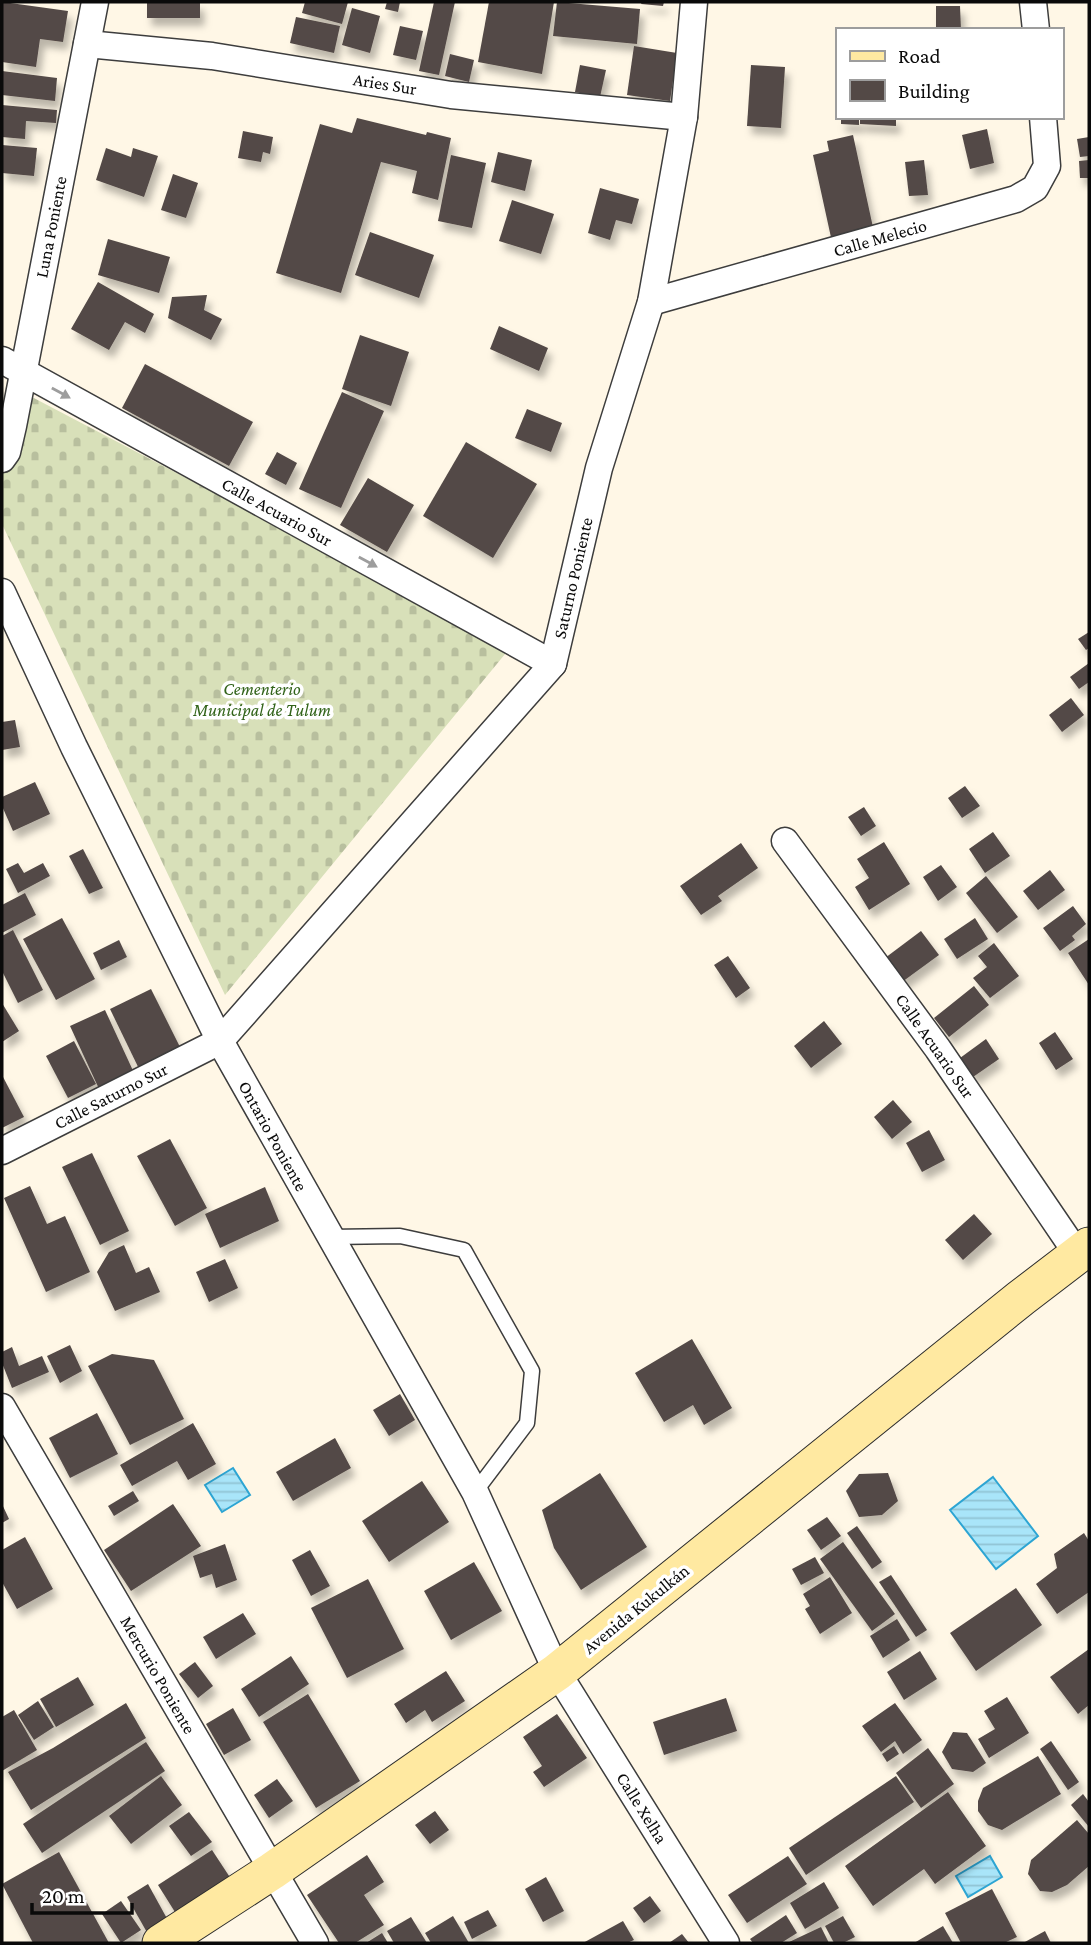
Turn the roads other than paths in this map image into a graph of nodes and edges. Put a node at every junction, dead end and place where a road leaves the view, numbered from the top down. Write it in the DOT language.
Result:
graph roads {
  1 [pos="95,2"];
  2 [pos="694,2"];
  3 [pos="1033,2"];
  4 [pos="1036,28"];
  5 [pos="87,44"];
  6 [pos="684,117"];
  7 [pos="1043,119"];
  8 [pos="651,302"];
  9 [pos="12,365"];
  10 [pos="4,456"];
  11 [pos="2,592"];
  12 [pos="553,664"];
  13 [pos="785,841"];
  14 [pos="220,1041"];
  15 [pos="2,1151"];
  16 [pos="330,1237"];
  17 [pos="1084,1250"];
  18 [pos="2,1407"];
  19 [pos="475,1492"];
  20 [pos="557,1672"];
  21 [pos="272,1871"];
  22 [pos="161,1943"];
  23 [pos="315,1943"];
  24 [pos="726,1943"];
  1 -- 5 [label="street, Luna Poniente"];
  2 -- 6 [label="street, Saturno Poniente"];
  3 -- 4 [label="street"];
  5 -- 6 [label="street, Aries Sur"];
  5 -- 9 [label="street, Luna Poniente"];
  6 -- 8 [label="street, Saturno Poniente"];
  7 -- 8 [label="street, Calle Melecio"];
  8 -- 12 [label="street, Saturno Poniente"];
  9 -- 10 [label="street, Luna Poniente"];
  9 -- 12 [label="street, Calle Acuario Sur, one-way"];
  11 -- 14 [label="street, Ontario Poniente"];
  12 -- 14 [label="street, Saturno Poniente"];
  13 -- 17 [label="street, Calle Acuario Sur"];
  14 -- 15 [label="street, Calle Saturno Sur"];
  14 -- 16 [label="street, Ontario Poniente"];
  16 -- 19 [label="street, Ontario Poniente"];
  16 -- 19 [label="lane"];
  17 -- 20 [label="street, Avenida Kukulkán"];
  18 -- 21 [label="street, Mercurio Poniente"];
  19 -- 20 [label="street, Ontario Poniente"];
  20 -- 21 [label="street, Avenida Kukulkán"];
  20 -- 24 [label="street, Calle Xelha"];
  21 -- 22 [label="street, Avenida Kukulkán"];
  21 -- 23 [label="street, Mercurio Poniente"];
}
